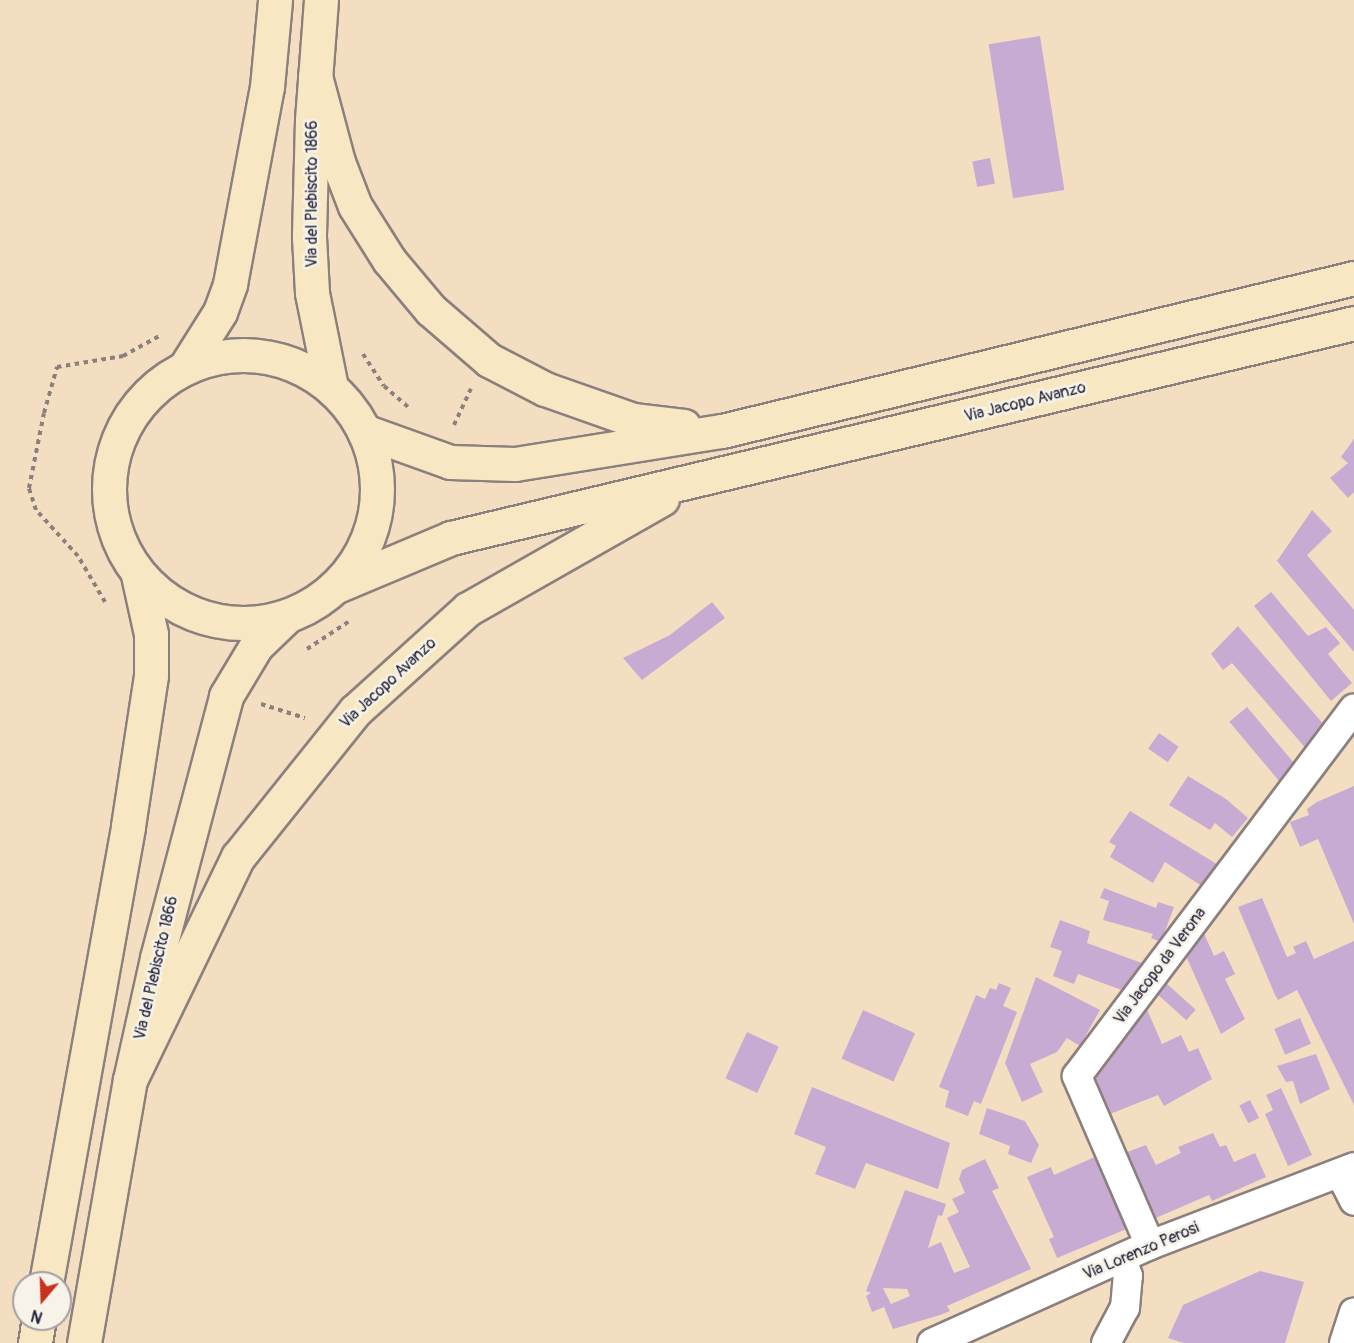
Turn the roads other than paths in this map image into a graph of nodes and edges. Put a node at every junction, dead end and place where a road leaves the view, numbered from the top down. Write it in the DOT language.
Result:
graph roads {
  1 [pos="275,0"];
  2 [pos="321,0"];
  3 [pos="315,76"];
  4 [pos="1354,278"];
  5 [pos="1354,323"];
  6 [pos="186,366"];
  7 [pos="331,387"];
  8 [pos="722,431"];
  9 [pos="364,432"];
  10 [pos="695,481"];
  11 [pos="138,575"];
  12 [pos="337,586"];
  13 [pos="286,617"];
  14 [pos="1354,709"];
  15 [pos="130,1080"];
  16 [pos="1347,1170"];
  17 [pos="1354,1201"];
  18 [pos="1150,1245"];
  19 [pos="1122,1259"];
  20 [pos="48,1271"];
  21 [pos="1354,1313"];
  22 [pos="84,1343"];
  23 [pos="932,1343"];
  24 [pos="1106,1343"];
  25 [pos="1344,1343"];
  1 -- 6 [label="main road"];
  2 -- 3 [label="main road, Via del Plebiscito 1866"];
  3 -- 7 [label="main road, Via del Plebiscito 1866"];
  3 -- 8 [label="main road"];
  4 -- 8 [label="main road"];
  5 -- 10 [label="main road, Via Jacopo Avanzo"];
  6 -- 7 [label="main road"];
  6 -- 11 [label="main road"];
  7 -- 9 [label="main road"];
  8 -- 9 [label="main road"];
  9 -- 12 [label="main road"];
  10 -- 12 [label="main road, Via Jacopo Avanzo"];
  10 -- 15 [label="main road, Via Jacopo Avanzo"];
  11 -- 13 [label="main road"];
  11 -- 20 [label="main road"];
  12 -- 13 [label="main road"];
  13 -- 15 [label="main road, Via del Plebiscito 1866"];
  14 -- 18 [label="street, Via Jacopo da Verona"];
  15 -- 22 [label="main road, Via del Plebiscito 1866"];
  16 -- 17 [label="street"];
  16 -- 18 [label="street, Via Lorenzo Perosi"];
  18 -- 19 [label="street, Via Lorenzo Perosi"];
  19 -- 23 [label="street, Via Lorenzo Perosi"];
  19 -- 24 [label="street"];
  21 -- 25 [label="street"];
}
